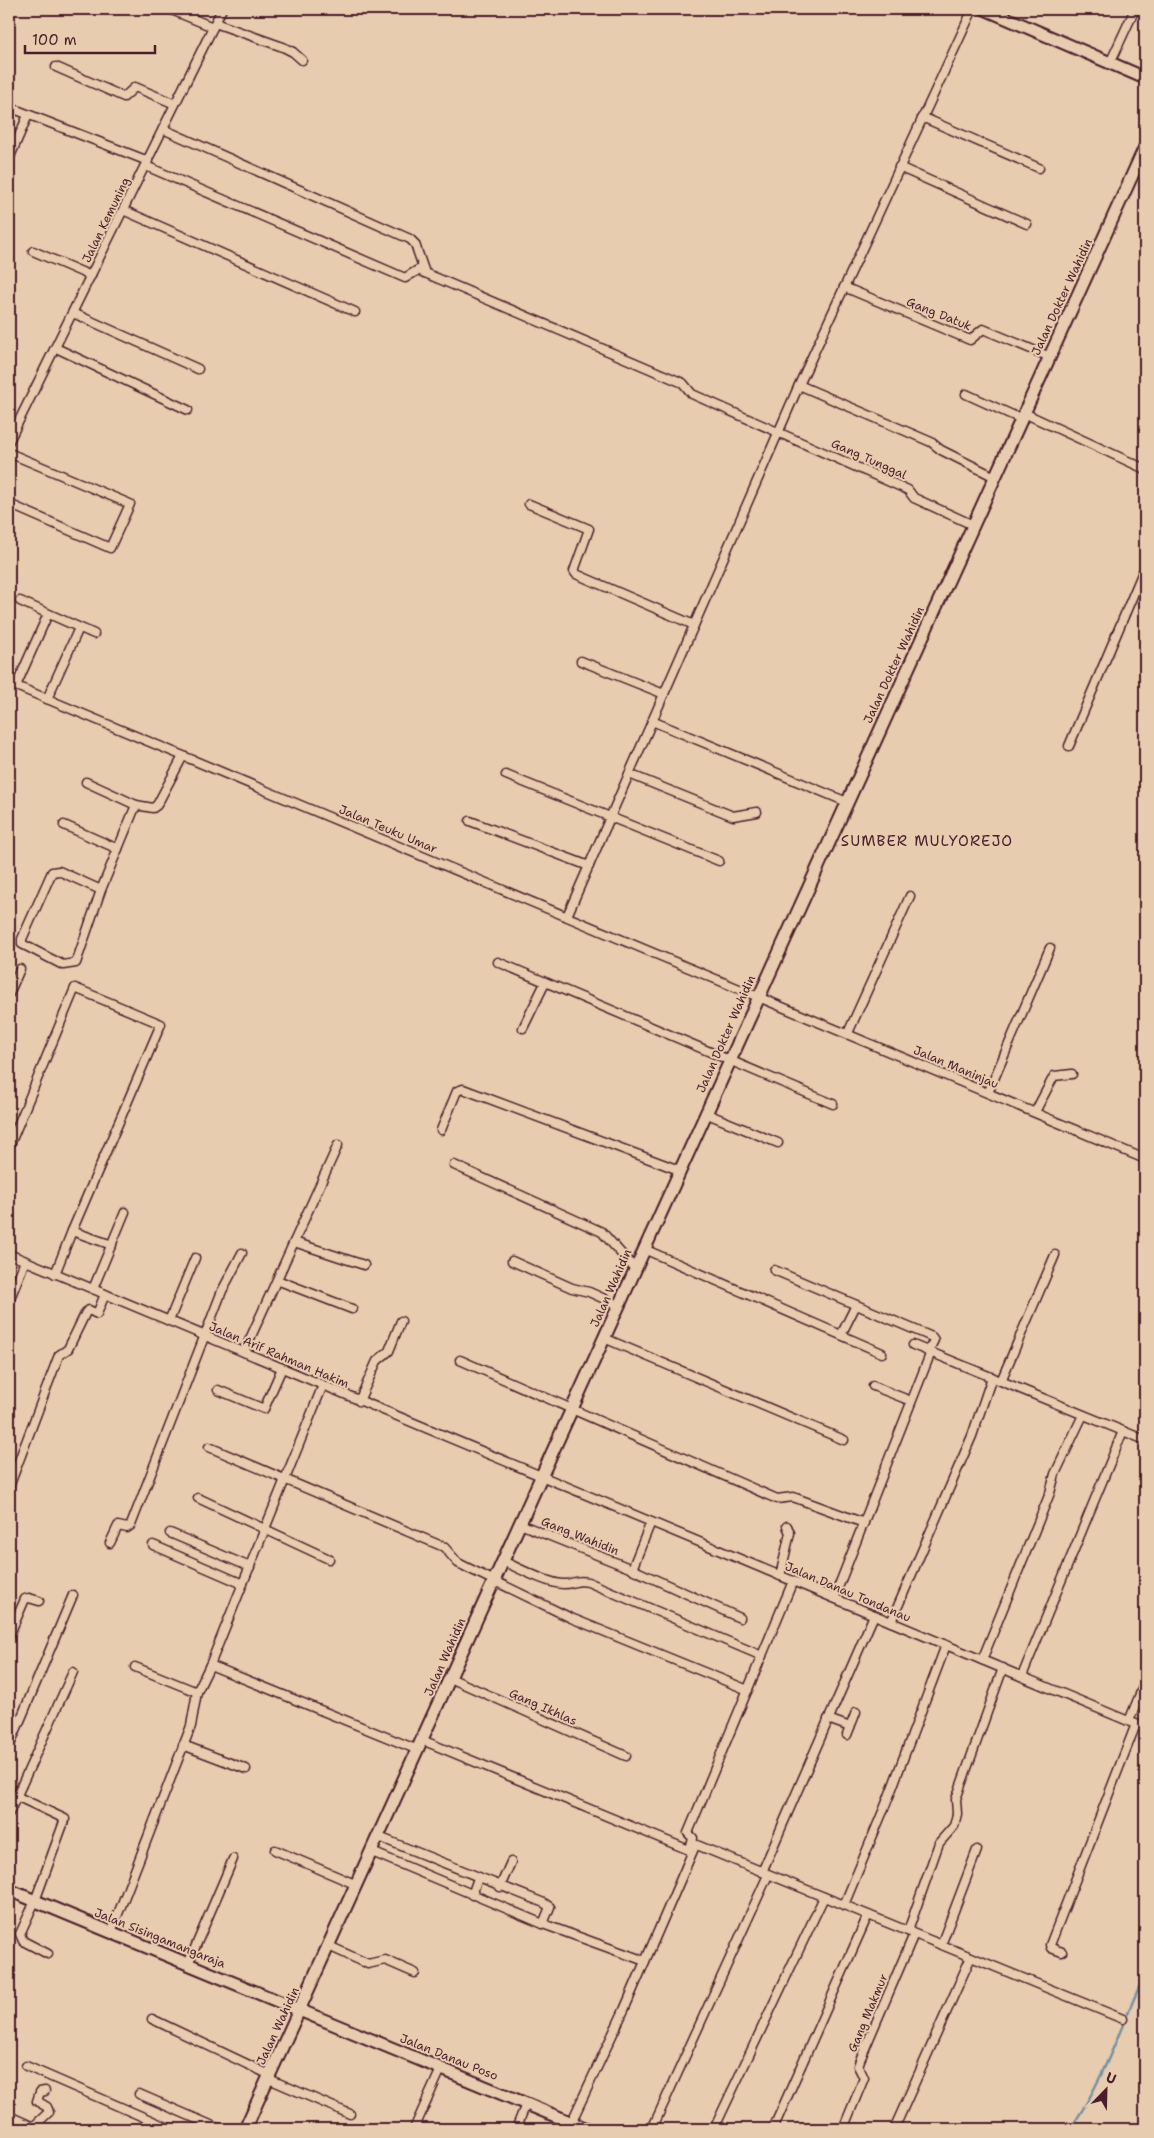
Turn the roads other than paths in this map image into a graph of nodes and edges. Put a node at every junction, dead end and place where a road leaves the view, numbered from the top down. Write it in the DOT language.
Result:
graph roads {
  1 [pos="169,9"];
  2 [pos="222,9"];
  3 [pos="972,9"];
  4 [pos="985,9"];
  5 [pos="1135,9"];
  6 [pos="214,25"];
  7 [pos="302,60"];
  8 [pos="1110,63"];
  9 [pos="56,68"];
  10 [pos="1145,78"];
  11 [pos="175,104"];
  12 [pos="9,107"];
  13 [pos="28,115"];
  14 [pos="922,117"];
  15 [pos="164,129"];
  16 [pos="1145,147"];
  17 [pos="9,159"];
  18 [pos="147,163"];
  19 [pos="900,167"];
  20 [pos="1039,168"];
  21 [pos="124,210"];
  22 [pos="1027,224"];
  23 [pos="34,251"];
  24 [pos="424,273"];
  25 [pos="91,276"];
  26 [pos="844,287"];
  27 [pos="73,312"];
  28 [pos="355,312"];
  29 [pos="56,348"];
  30 [pos="1050,357"];
  31 [pos="198,368"];
  32 [pos="798,385"];
  33 [pos="966,394"];
  34 [pos="188,410"];
  35 [pos="1023,416"];
  36 [pos="779,431"];
  37 [pos="9,441"];
  38 [pos="9,453"];
  39 [pos="1145,469"];
  40 [pos="995,477"];
  41 [pos="9,504"];
  42 [pos="529,504"];
  43 [pos="973,525"];
  44 [pos="1145,567"];
  45 [pos="20,601"];
  46 [pos="48,614"];
  47 [pos="694,625"];
  48 [pos="79,628"];
  49 [pos="94,634"];
  50 [pos="581,661"];
  51 [pos="12,685"];
  52 [pos="664,694"];
  53 [pos="47,699"];
  54 [pos="652,721"];
  55 [pos="1069,746"];
  56 [pos="183,756"];
  57 [pos="629,774"];
  58 [pos="506,775"];
  59 [pos="86,782"];
  60 [pos="847,802"];
  61 [pos="136,805"];
  62 [pos="756,812"];
  63 [pos="610,818"];
  64 [pos="470,821"];
  65 [pos="64,825"];
  66 [pos="118,849"];
  67 [pos="720,861"];
  68 [pos="589,866"];
  69 [pos="101,890"];
  70 [pos="910,896"];
  71 [pos="567,916"];
  72 [pos="1050,948"];
  73 [pos="498,962"];
  74 [pos="20,969"];
  75 [pos="545,983"];
  76 [pos="9,994"];
  77 [pos="758,996"];
  78 [pos="523,1028"];
  79 [pos="848,1033"];
  80 [pos="728,1062"];
  81 [pos="1072,1074"];
  82 [pos="988,1093"];
  83 [pos="833,1104"];
  84 [pos="1035,1112"];
  85 [pos="706,1113"];
  86 [pos="441,1130"];
  87 [pos="778,1144"];
  88 [pos="338,1145"];
  89 [pos="9,1147"];
  90 [pos="1145,1159"];
  91 [pos="454,1165"];
  92 [pos="680,1170"];
  93 [pos="668,1195"];
  94 [pos="125,1212"];
  95 [pos="72,1231"];
  96 [pos="294,1242"];
  97 [pos="112,1245"];
  98 [pos="644,1249"];
  99 [pos="242,1253"];
  100 [pos="1055,1255"];
  101 [pos="9,1256"];
  102 [pos="195,1258"];
  103 [pos="25,1261"];
  104 [pos="512,1261"];
  105 [pos="364,1265"];
  106 [pos="635,1269"];
  107 [pos="774,1270"];
  108 [pos="54,1274"];
  109 [pos="277,1280"];
  110 [pos="93,1289"];
  111 [pos="105,1294"];
  112 [pos="9,1301"];
  113 [pos="856,1305"];
  114 [pos="618,1306"];
  115 [pos="352,1310"];
  116 [pos="168,1321"];
  117 [pos="401,1321"];
  118 [pos="841,1335"];
  119 [pos="205,1336"];
  120 [pos="604,1338"];
  121 [pos="913,1345"];
  122 [pos="244,1352"];
  123 [pos="930,1352"];
  124 [pos="882,1353"];
  125 [pos="460,1360"];
  126 [pos="282,1368"];
  127 [pos="992,1377"];
  128 [pos="1001,1381"];
  129 [pos="323,1385"];
  130 [pos="873,1386"];
  131 [pos="218,1390"];
  132 [pos="359,1400"];
  133 [pos="911,1402"];
  134 [pos="572,1408"];
  135 [pos="1083,1415"];
  136 [pos="1123,1431"];
  137 [pos="844,1440"];
  138 [pos="1145,1440"];
  139 [pos="209,1447"];
  140 [pos="541,1476"];
  141 [pos="286,1478"];
  142 [pos="9,1487"];
  143 [pos="198,1498"];
  144 [pos="651,1522"];
  145 [pos="864,1523"];
  146 [pos="520,1524"];
  147 [pos="787,1526"];
  148 [pos="266,1529"];
  149 [pos="170,1533"];
  150 [pos="110,1543"];
  151 [pos="153,1545"];
  152 [pos="329,1559"];
  153 [pos="503,1562"];
  154 [pos="250,1567"];
  155 [pos="632,1569"];
  156 [pos="780,1576"];
  157 [pos="495,1580"];
  158 [pos="793,1581"];
  159 [pos="243,1584"];
  160 [pos="73,1595"];
  161 [pos="834,1598"];
  162 [pos="39,1601"];
  163 [pos="874,1615"];
  164 [pos="740,1618"];
  165 [pos="891,1622"];
  166 [pos="9,1636"];
  167 [pos="946,1645"];
  168 [pos="762,1656"];
  169 [pos="982,1660"];
  170 [pos="210,1665"];
  171 [pos="135,1667"];
  172 [pos="1002,1668"];
  173 [pos="73,1672"];
  174 [pos="1022,1676"];
  175 [pos="450,1678"];
  176 [pos="1145,1682"];
  177 [pos="748,1690"];
  178 [pos="197,1692"];
  179 [pos="856,1712"];
  180 [pos="828,1719"];
  181 [pos="1132,1722"];
  182 [pos="1145,1728"];
  183 [pos="184,1745"];
  184 [pos="420,1745"];
  185 [pos="9,1748"];
  186 [pos="626,1756"];
  187 [pos="246,1769"];
  188 [pos="16,1796"];
  189 [pos="9,1813"];
  190 [pos="379,1837"];
  191 [pos="694,1843"];
  192 [pos="275,1850"];
  193 [pos="977,1850"];
  194 [pos="372,1852"];
  195 [pos="233,1859"];
  196 [pos="511,1862"];
  197 [pos="765,1874"];
  198 [pos="478,1878"];
  199 [pos="357,1885"];
  200 [pos="500,1886"];
  201 [pos="9,1890"];
  202 [pos="472,1895"];
  203 [pos="824,1897"];
  204 [pos="35,1901"];
  205 [pos="844,1905"];
  206 [pos="868,1915"];
  207 [pos="543,1924"];
  208 [pos="111,1932"];
  209 [pos="911,1932"];
  210 [pos="941,1945"];
  211 [pos="329,1946"];
  212 [pos="1062,1952"];
  213 [pos="48,1954"];
  214 [pos="971,1957"];
  215 [pos="645,1961"];
  216 [pos="188,1964"];
  217 [pos="415,1973"];
  218 [pos="300,2010"];
  219 [pos="152,2019"];
  220 [pos="1123,2019"];
  221 [pos="26,2066"];
  222 [pos="441,2069"];
  223 [pos="270,2077"];
  224 [pos="45,2091"];
  225 [pos="139,2094"];
  226 [pos="526,2104"];
  227 [pos="350,2114"];
  228 [pos="9,2116"];
  229 [pos="571,2123"];
  230 [pos="36,2128"];
  231 [pos="171,2129"];
  232 [pos="220,2129"];
  233 [pos="245,2129"];
  234 [pos="414,2129"];
  235 [pos="516,2129"];
  236 [pos="587,2129"];
  237 [pos="652,2129"];
  238 [pos="714,2129"];
  239 [pos="773,2129"];
  240 [pos="843,2129"];
  241 [pos="894,2129"];
  1 -- 6 [label="street"];
  2 -- 6 [label="street, Jalan Kemuning"];
  3 -- 14 [label="street"];
  4 -- 8 [label="street"];
  5 -- 8 [label="street"];
  6 -- 7 [label="street"];
  6 -- 11 [label="street, Jalan Kemuning"];
  8 -- 10 [label="street"];
  9 -- 11 [label="street"];
  11 -- 15 [label="street, Jalan Kemuning"];
  12 -- 13 [label="street"];
  13 -- 17 [label="street"];
  13 -- 18 [label="street"];
  14 -- 19 [label="street"];
  14 -- 20 [label="street"];
  15 -- 18 [label="street, Jalan Kemuning"];
  15 -- 24 [label="street"];
  16 -- 30 [label="street, Jalan Dokter Wahidin"];
  18 -- 21 [label="street, Jalan Kemuning"];
  18 -- 24 [label="street"];
  19 -- 22 [label="street"];
  19 -- 26 [label="street"];
  21 -- 25 [label="street, Jalan Kemuning"];
  21 -- 28 [label="street"];
  23 -- 25 [label="street"];
  24 -- 36 [label="street, Gang Tunggal"];
  25 -- 27 [label="street, Jalan Kemuning"];
  26 -- 30 [label="street, Gang Datuk"];
  26 -- 32 [label="street"];
  27 -- 29 [label="street, Jalan Kemuning"];
  27 -- 31 [label="street"];
  29 -- 34 [label="street"];
  29 -- 37 [label="street, Jalan Kemuning"];
  30 -- 35 [label="street, Jalan Dokter Wahidin"];
  32 -- 36 [label="street"];
  32 -- 40 [label="street"];
  33 -- 35 [label="street"];
  35 -- 39 [label="street"];
  35 -- 40 [label="street, Jalan Dokter Wahidin"];
  36 -- 43 [label="street, Gang Tunggal"];
  36 -- 47 [label="street"];
  38 -- 41 [label="street"];
  40 -- 43 [label="street, Jalan Dokter Wahidin"];
  42 -- 47 [label="street"];
  43 -- 60 [label="street, Jalan Dokter Wahidin"];
  44 -- 55 [label="street"];
  45 -- 46 [label="street"];
  46 -- 48 [label="street"];
  46 -- 51 [label="street"];
  47 -- 52 [label="street"];
  48 -- 49 [label="street"];
  48 -- 53 [label="street"];
  50 -- 52 [label="street"];
  51 -- 53 [label="street, Jalan Teuku Umar"];
  52 -- 54 [label="street"];
  53 -- 56 [label="street, Jalan Teuku Umar"];
  54 -- 57 [label="street"];
  54 -- 60 [label="street"];
  56 -- 61 [label="street"];
  56 -- 71 [label="street, Jalan Teuku Umar"];
  57 -- 62 [label="street"];
  57 -- 63 [label="street"];
  58 -- 63 [label="street"];
  59 -- 61 [label="street"];
  60 -- 77 [label="street, Jalan Dokter Wahidin"];
  61 -- 66 [label="street"];
  63 -- 67 [label="street"];
  63 -- 68 [label="street"];
  64 -- 68 [label="street"];
  65 -- 66 [label="street"];
  66 -- 69 [label="street"];
  68 -- 71 [label="street"];
  69 -- 69 [label="street"];
  70 -- 79 [label="street"];
  71 -- 77 [label="street, Jalan Teuku Umar"];
  72 -- 82 [label="street"];
  73 -- 75 [label="street"];
  74 -- 76 [label="street"];
  75 -- 78 [label="street"];
  75 -- 80 [label="street"];
  77 -- 79 [label="street, Jalan Maninjau"];
  77 -- 80 [label="street, Jalan Dokter Wahidin"];
  79 -- 82 [label="street, Jalan Maninjau"];
  80 -- 83 [label="street"];
  80 -- 85 [label="street, Jalan Dokter Wahidin"];
  81 -- 84 [label="street"];
  82 -- 84 [label="street, Jalan Maninjau"];
  84 -- 90 [label="street, Jalan Maninjau"];
  85 -- 87 [label="street"];
  85 -- 92 [label="street, Jalan Dokter Wahidin"];
  86 -- 92 [label="street"];
  88 -- 96 [label="street"];
  89 -- 95 [label="street"];
  91 -- 106 [label="street"];
  92 -- 93 [label="street, Jalan Dokter Wahidin"];
  93 -- 98 [label="street, Jalan Wahidin"];
  94 -- 97 [label="street"];
  95 -- 97 [label="street"];
  95 -- 108 [label="street"];
  96 -- 105 [label="street"];
  96 -- 109 [label="street"];
  97 -- 110 [label="street"];
  98 -- 106 [label="street, Jalan Wahidin"];
  98 -- 118 [label="street"];
  99 -- 119 [label="street"];
  100 -- 128 [label="street"];
  101 -- 103 [label="street, Jalan Arif Rahman Hakim"];
  102 -- 116 [label="street"];
  103 -- 108 [label="street, Jalan Arif Rahman Hakim"];
  103 -- 112 [label="street"];
  104 -- 114 [label="street"];
  106 -- 114 [label="street, Jalan Wahidin"];
  107 -- 113 [label="street"];
  108 -- 110 [label="street, Jalan Arif Rahman Hakim"];
  109 -- 115 [label="street"];
  109 -- 122 [label="street"];
  110 -- 111 [label="street, Jalan Arif Rahman Hakim"];
  111 -- 116 [label="street, Jalan Arif Rahman Hakim"];
  111 -- 142 [label="street"];
  113 -- 118 [label="street"];
  113 -- 123 [label="street"];
  114 -- 120 [label="street, Jalan Wahidin"];
  116 -- 119 [label="street, Jalan Arif Rahman Hakim"];
  117 -- 132 [label="street"];
  118 -- 124 [label="street"];
  119 -- 122 [label="street, Jalan Arif Rahman Hakim"];
  119 -- 150 [label="street"];
  120 -- 134 [label="street, Jalan Wahidin"];
  120 -- 137 [label="street"];
  121 -- 123 [label="street"];
  122 -- 126 [label="street, Jalan Arif Rahman Hakim"];
  123 -- 127 [label="street"];
  123 -- 133 [label="street"];
  125 -- 134 [label="street"];
  126 -- 129 [label="street, Jalan Arif Rahman Hakim"];
  126 -- 131 [label="street"];
  127 -- 128 [label="street"];
  127 -- 165 [label="street"];
  128 -- 135 [label="street"];
  129 -- 132 [label="street, Jalan Arif Rahman Hakim"];
  129 -- 141 [label="street"];
  130 -- 133 [label="street"];
  132 -- 140 [label="street, Jalan Arif Rahman Hakim"];
  133 -- 145 [label="street"];
  134 -- 140 [label="street, Jalan Wahidin"];
  134 -- 145 [label="street"];
  135 -- 136 [label="street"];
  135 -- 169 [label="street"];
  136 -- 138 [label="street"];
  136 -- 174 [label="street"];
  139 -- 141 [label="street"];
  140 -- 144 [label="street, Jalan Danau Tondanau"];
  140 -- 146 [label="street, Jalan Wahidin"];
  141 -- 148 [label="street"];
  141 -- 157 [label="street"];
  143 -- 148 [label="street"];
  144 -- 155 [label="street"];
  144 -- 156 [label="street, Jalan Danau Tondanau"];
  145 -- 161 [label="street"];
  146 -- 153 [label="street, Jalan Wahidin"];
  146 -- 155 [label="street, Gang Wahidin"];
  147 -- 156 [label="street"];
  148 -- 152 [label="street"];
  148 -- 154 [label="street"];
  149 -- 154 [label="street"];
  151 -- 159 [label="street"];
  153 -- 157 [label="street, Jalan Wahidin"];
  153 -- 168 [label="street"];
  154 -- 159 [label="street"];
  155 -- 164 [label="street, Gang Wahidin"];
  156 -- 158 [label="street, Jalan Danau Tondanau"];
  157 -- 175 [label="street, Jalan Wahidin"];
  157 -- 177 [label="street"];
  158 -- 161 [label="street, Jalan Danau Tondanau"];
  158 -- 168 [label="street"];
  159 -- 170 [label="street"];
  160 -- 185 [label="street"];
  161 -- 163 [label="street, Jalan Danau Tondanau"];
  162 -- 166 [label="street"];
  163 -- 165 [label="street, Jalan Danau Tondanau"];
  163 -- 180 [label="street"];
  165 -- 167 [label="street, Jalan Danau Tondanau"];
  167 -- 169 [label="street, Jalan Danau Tondanau"];
  167 -- 205 [label="street"];
  168 -- 177 [label="street"];
  169 -- 172 [label="street, Jalan Danau Tondanau"];
  170 -- 178 [label="street"];
  170 -- 184 [label="street"];
  171 -- 178 [label="street"];
  172 -- 174 [label="street, Jalan Danau Tondanau"];
  172 -- 209 [label="street, Gang Makmur"];
  173 -- 188 [label="street"];
  174 -- 181 [label="street, Jalan Danau Tondanau"];
  175 -- 184 [label="street, Jalan Wahidin"];
  175 -- 186 [label="street, Gang Ikhlas"];
  176 -- 181 [label="street"];
  177 -- 191 [label="street"];
  178 -- 183 [label="street"];
  179 -- 180 [label="street"];
  180 -- 197 [label="street"];
  181 -- 182 [label="street, Jalan Danau Tondanau"];
  181 -- 212 [label="street"];
  183 -- 187 [label="street"];
  183 -- 208 [label="street"];
  184 -- 190 [label="street, Jalan Wahidin"];
  184 -- 191 [label="street"];
  188 -- 189 [label="street"];
  188 -- 204 [label="street"];
  190 -- 194 [label="street, Jalan Wahidin"];
  190 -- 198 [label="street"];
  191 -- 197 [label="street"];
  191 -- 215 [label="street"];
  192 -- 199 [label="street"];
  193 -- 210 [label="street"];
  194 -- 199 [label="street, Jalan Wahidin"];
  194 -- 202 [label="street"];
  195 -- 216 [label="street"];
  196 -- 200 [label="street"];
  197 -- 203 [label="street"];
  197 -- 237 [label="street"];
  198 -- 200 [label="street"];
  198 -- 202 [label="street"];
  199 -- 211 [label="street, Jalan Wahidin"];
  200 -- 207 [label="street"];
  201 -- 204 [label="street, Jalan Sisingamangaraja"];
  202 -- 207 [label="street"];
  203 -- 205 [label="street"];
  203 -- 238 [label="street"];
  204 -- 208 [label="street, Jalan Sisingamangaraja"];
  204 -- 213 [label="street"];
  205 -- 206 [label="street"];
  206 -- 209 [label="street"];
  206 -- 239 [label="street"];
  207 -- 215 [label="street"];
  208 -- 216 [label="street, Jalan Sisingamangaraja"];
  209 -- 210 [label="street"];
  209 -- 240 [label="street, Gang Makmur"];
  210 -- 214 [label="street"];
  211 -- 217 [label="street"];
  211 -- 218 [label="street, Jalan Wahidin"];
  214 -- 220 [label="street"];
  214 -- 241 [label="street"];
  215 -- 229 [label="street"];
  216 -- 218 [label="street, Jalan Sisingamangaraja"];
  218 -- 222 [label="street, Jalan Danau Poso"];
  218 -- 223 [label="street, Jalan Wahidin"];
  219 -- 223 [label="street"];
  221 -- 231 [label="street"];
  222 -- 226 [label="street, Jalan Danau Poso"];
  222 -- 234 [label="street"];
  223 -- 227 [label="street"];
  223 -- 233 [label="street, Jalan Wahidin"];
  224 -- 230 [label="street"];
  225 -- 232 [label="street"];
  226 -- 229 [label="street, Jalan Danau Poso"];
  226 -- 235 [label="street"];
  228 -- 230 [label="street"];
  229 -- 236 [label="street, Jalan Danau Poso"];
}
